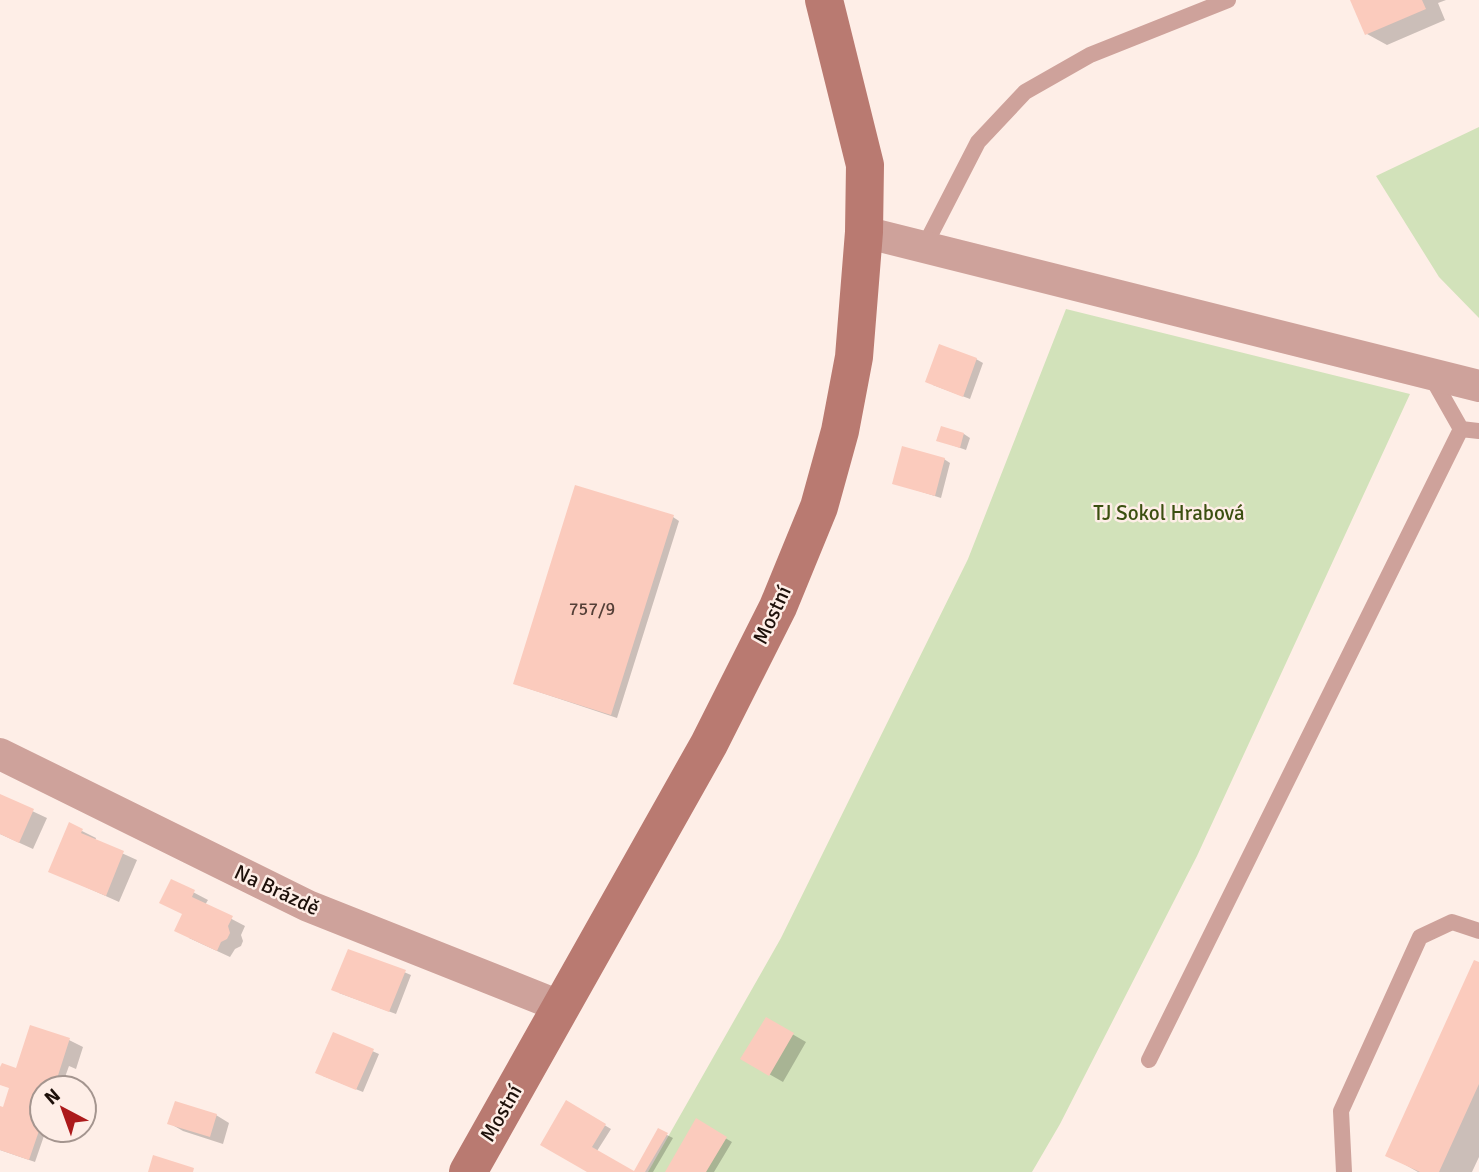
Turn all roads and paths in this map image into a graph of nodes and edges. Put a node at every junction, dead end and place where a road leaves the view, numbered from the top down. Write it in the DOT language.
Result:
graph roads {
  1 [pos="824,0"];
  2 [pos="1228,0"];
  3 [pos="864,232"];
  4 [pos="924,247"];
  5 [pos="1430,374"];
  6 [pos="1479,386"];
  7 [pos="1461,429"];
  8 [pos="1479,431"];
  9 [pos="0,754"];
  10 [pos="1479,931"];
  11 [pos="562,1007"];
  12 [pos="1149,1060"];
  13 [pos="468,1172"];
  14 [pos="1344,1172"];
  1 -- 3 [label="main road, Mostní"];
  2 -- 4 [label="lane"];
  3 -- 4 [label="street"];
  3 -- 11 [label="main road, Mostní"];
  4 -- 5 [label="street"];
  5 -- 6 [label="street"];
  5 -- 7 [label="lane"];
  7 -- 8 [label="lane"];
  7 -- 12 [label="lane"];
  9 -- 11 [label="street, Na Brázdě"];
  10 -- 14 [label="lane"];
  11 -- 13 [label="main road, Mostní"];
}
